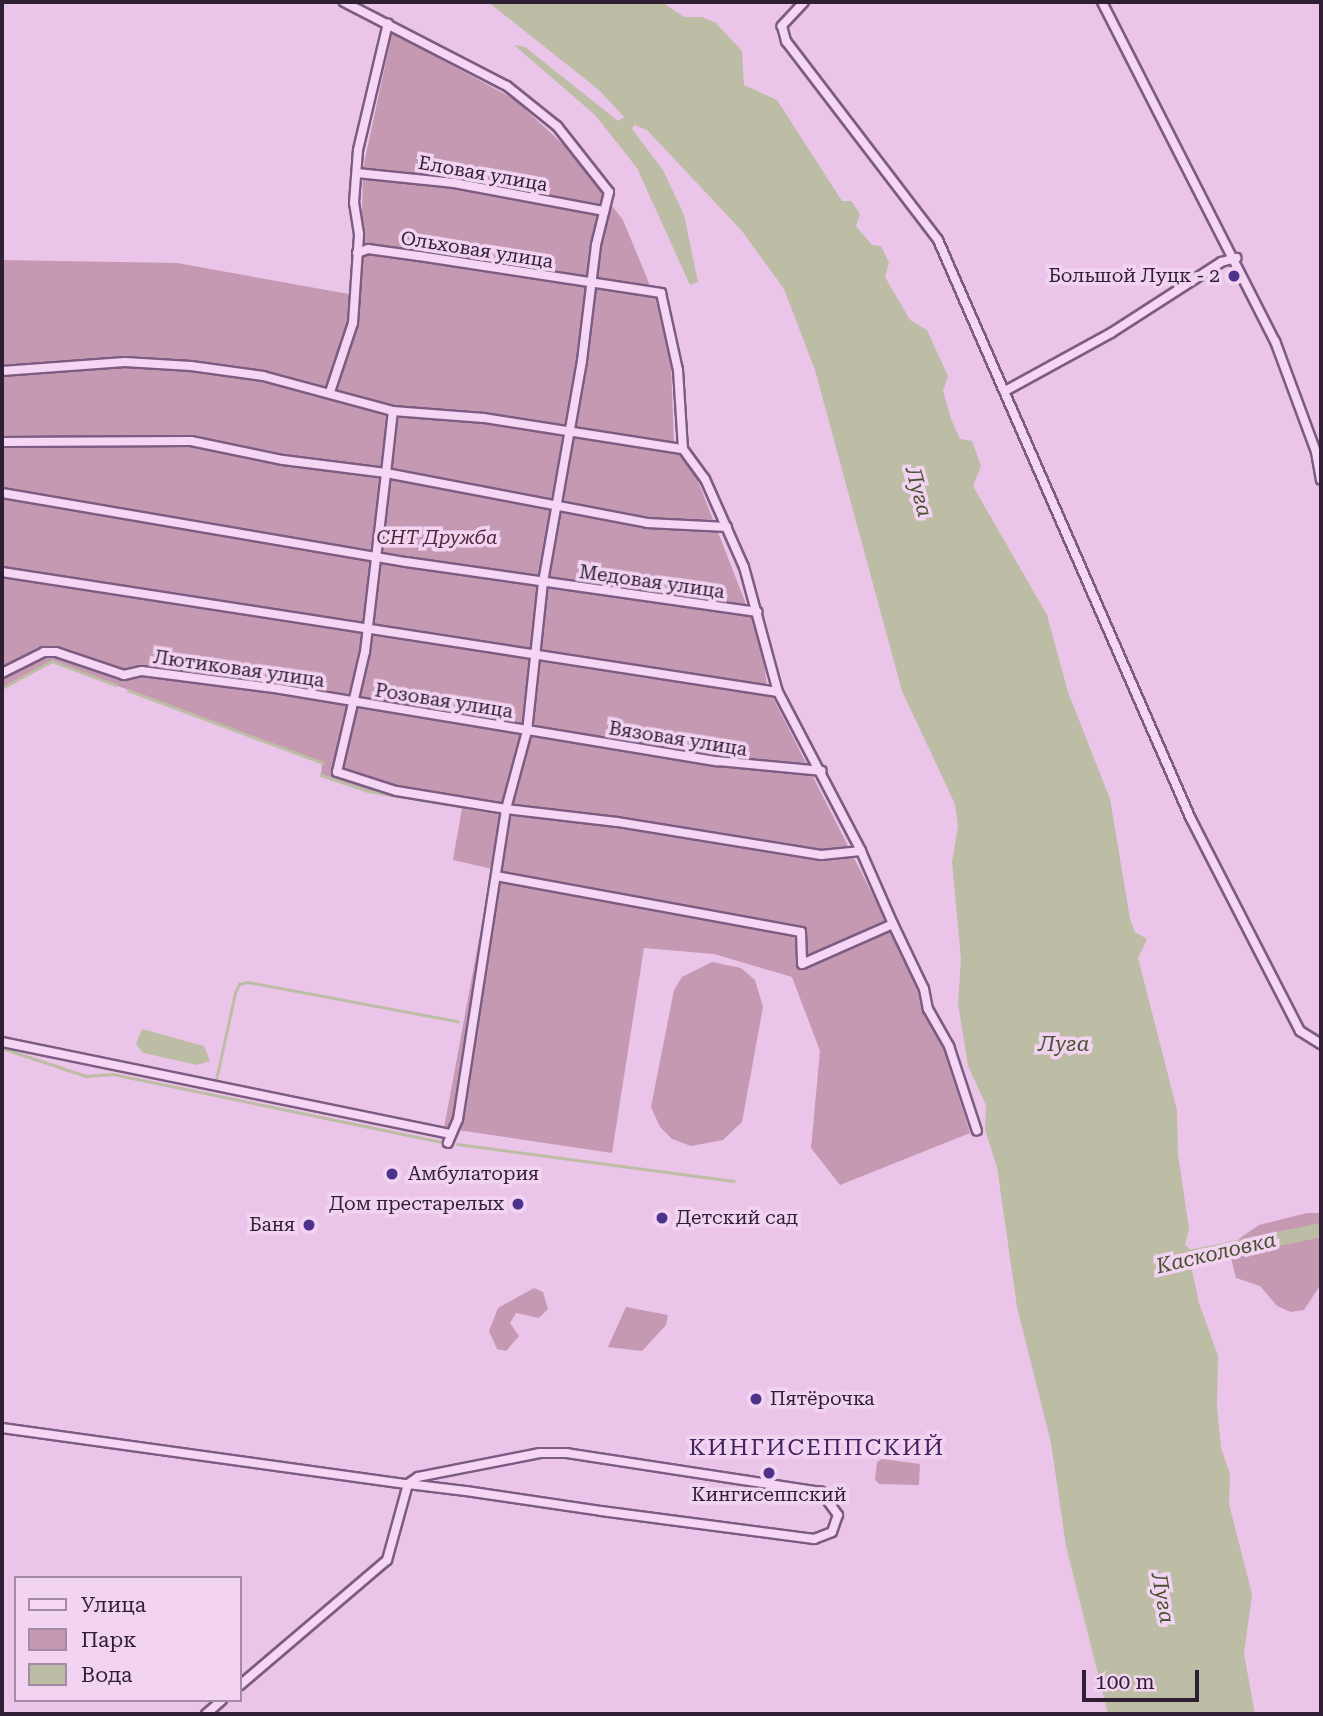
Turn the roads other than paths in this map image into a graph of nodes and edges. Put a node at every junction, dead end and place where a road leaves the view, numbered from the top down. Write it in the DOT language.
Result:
graph roads {
  1 [pos="344,2"];
  2 [pos="804,2"];
  3 [pos="1102,2"];
  4 [pos="388,23"];
  5 [pos="357,173"];
  6 [pos="604,211"];
  7 [pos="357,253"];
  8 [pos="1236,258"];
  9 [pos="592,285"];
  10 [pos="2,371"];
  11 [pos="1005,391"];
  12 [pos="330,392"];
  13 [pos="393,411"];
  14 [pos="569,430"];
  15 [pos="2,442"];
  16 [pos="683,449"];
  17 [pos="386,473"];
  18 [pos="1321,480"];
  19 [pos="2,493"];
  20 [pos="555,505"];
  21 [pos="727,527"];
  22 [pos="378,556"];
  23 [pos="2,572"];
  24 [pos="543,582"];
  25 [pos="757,612"];
  26 [pos="369,627"];
  27 [pos="533,656"];
  28 [pos="2,673"];
  29 [pos="778,692"];
  30 [pos="354,702"];
  31 [pos="528,731"];
  32 [pos="822,771"];
  33 [pos="506,809"];
  34 [pos="860,851"];
  35 [pos="496,876"];
  36 [pos="893,924"];
  37 [pos="2,1042"];
  38 [pos="1321,1044"];
  39 [pos="977,1131"];
  40 [pos="451,1134"];
  41 [pos="448,1143"];
  42 [pos="2,1428"];
  43 [pos="408,1484"];
  44 [pos="242,1683"];
  45 [pos="220,1702"];
  46 [pos="205,1714"];
  1 -- 4 [label="street"];
  2 -- 11 [label="street"];
  3 -- 8 [label="street"];
  4 -- 5 [label="street"];
  4 -- 6 [label="street"];
  5 -- 6 [label="street, Еловая улица"];
  5 -- 7 [label="street"];
  6 -- 9 [label="street"];
  7 -- 9 [label="street, Ольховая улица"];
  7 -- 12 [label="street"];
  8 -- 11 [label="street"];
  8 -- 18 [label="street"];
  9 -- 14 [label="street"];
  9 -- 16 [label="street, Ольховая улица"];
  10 -- 12 [label="street"];
  11 -- 38 [label="street"];
  12 -- 13 [label="street"];
  13 -- 14 [label="street"];
  13 -- 17 [label="street"];
  14 -- 16 [label="street"];
  14 -- 20 [label="street"];
  15 -- 17 [label="street"];
  16 -- 21 [label="street"];
  17 -- 20 [label="street"];
  17 -- 22 [label="street"];
  19 -- 22 [label="street, Медовая улица"];
  20 -- 21 [label="street"];
  20 -- 24 [label="street"];
  21 -- 25 [label="street"];
  22 -- 24 [label="street, Медовая улица"];
  22 -- 26 [label="street"];
  23 -- 26 [label="street"];
  24 -- 25 [label="street, Медовая улица"];
  24 -- 27 [label="street"];
  25 -- 29 [label="street"];
  26 -- 27 [label="street"];
  26 -- 30 [label="street"];
  27 -- 29 [label="street"];
  27 -- 31 [label="street"];
  28 -- 30 [label="street, Лютиковая улица"];
  29 -- 32 [label="street"];
  30 -- 31 [label="street, Розовая улица"];
  30 -- 33 [label="street"];
  31 -- 32 [label="street, Вязовая улица"];
  31 -- 33 [label="street"];
  32 -- 34 [label="street"];
  33 -- 34 [label="street"];
  33 -- 35 [label="street"];
  34 -- 36 [label="street"];
  35 -- 36 [label="street"];
  35 -- 40 [label="street"];
  36 -- 39 [label="street"];
  37 -- 40 [label="street"];
  40 -- 41 [label="street"];
  42 -- 43 [label="street"];
  43 -- 43 [label="street"];
  43 -- 44 [label="street"];
  45 -- 46 [label="street"];
}
